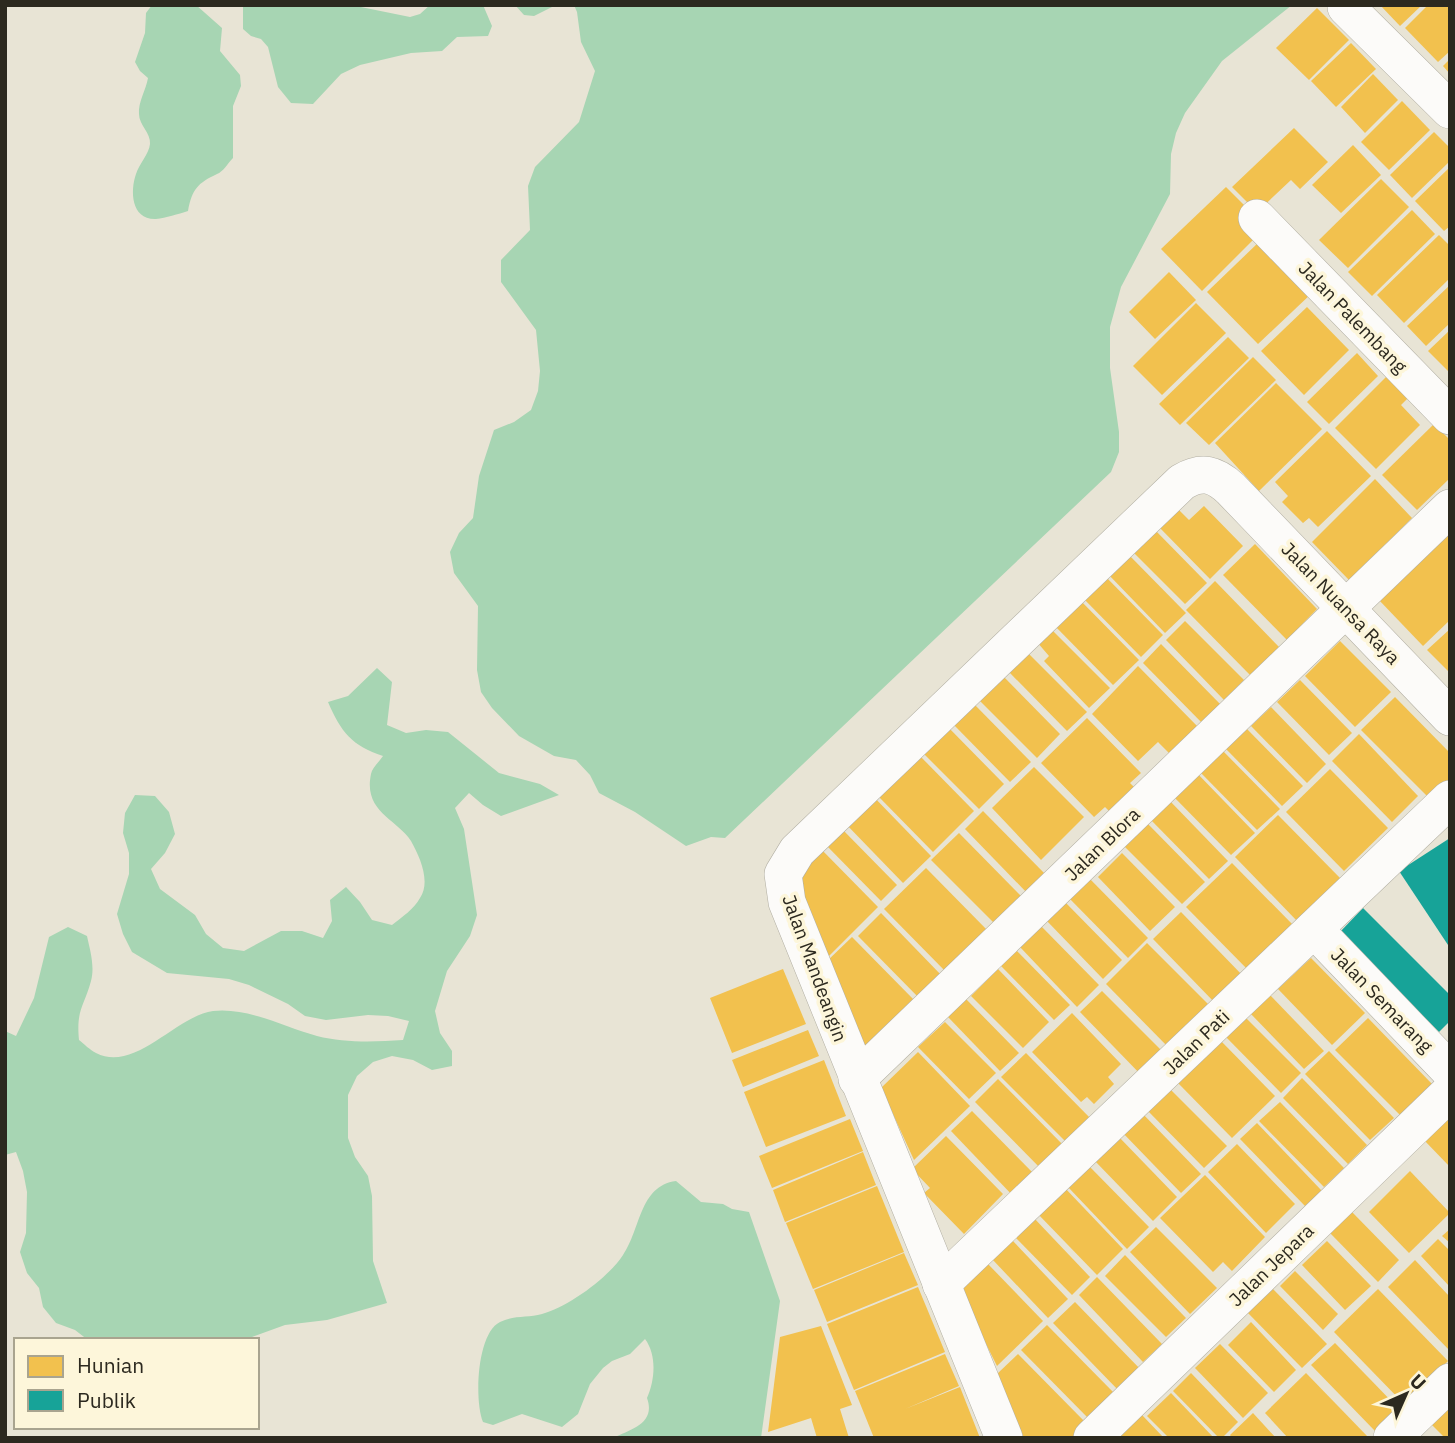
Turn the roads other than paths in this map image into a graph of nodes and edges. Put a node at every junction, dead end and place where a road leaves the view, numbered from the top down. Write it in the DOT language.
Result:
graph roads {
  1 [pos="1346,8"];
  2 [pos="1450,110"];
  3 [pos="1257,218"];
  4 [pos="1450,416"];
  5 [pos="1231,489"];
  6 [pos="1450,508"];
  7 [pos="1347,609"];
  8 [pos="1450,717"];
  9 [pos="1450,799"];
  10 [pos="1314,929"];
  11 [pos="1448,1070"];
  12 [pos="857,1079"];
  13 [pos="941,1284"];
  14 [pos="1450,1382"];
  15 [pos="1004,1438"];
  16 [pos="1092,1438"];
  17 [pos="1392,1438"];
  1 -- 2 [label="street"];
  3 -- 4 [label="street, Jalan Palembang"];
  5 -- 7 [label="street, Jalan Nuansa Raya"];
  5 -- 12 [label="street, Jalan Mandeangin"];
  6 -- 7 [label="street, Jalan Blora"];
  7 -- 8 [label="street, Jalan Nuansa Raya"];
  7 -- 12 [label="street, Jalan Blora"];
  9 -- 10 [label="street, Jalan Pati"];
  10 -- 11 [label="street, Jalan Semarang"];
  10 -- 13 [label="street, Jalan Pati"];
  11 -- 16 [label="street, Jalan Jepara"];
  12 -- 13 [label="street, Jalan Mandeangin"];
  13 -- 15 [label="street, Jalan Mandeangin"];
  14 -- 17 [label="street"];
}
